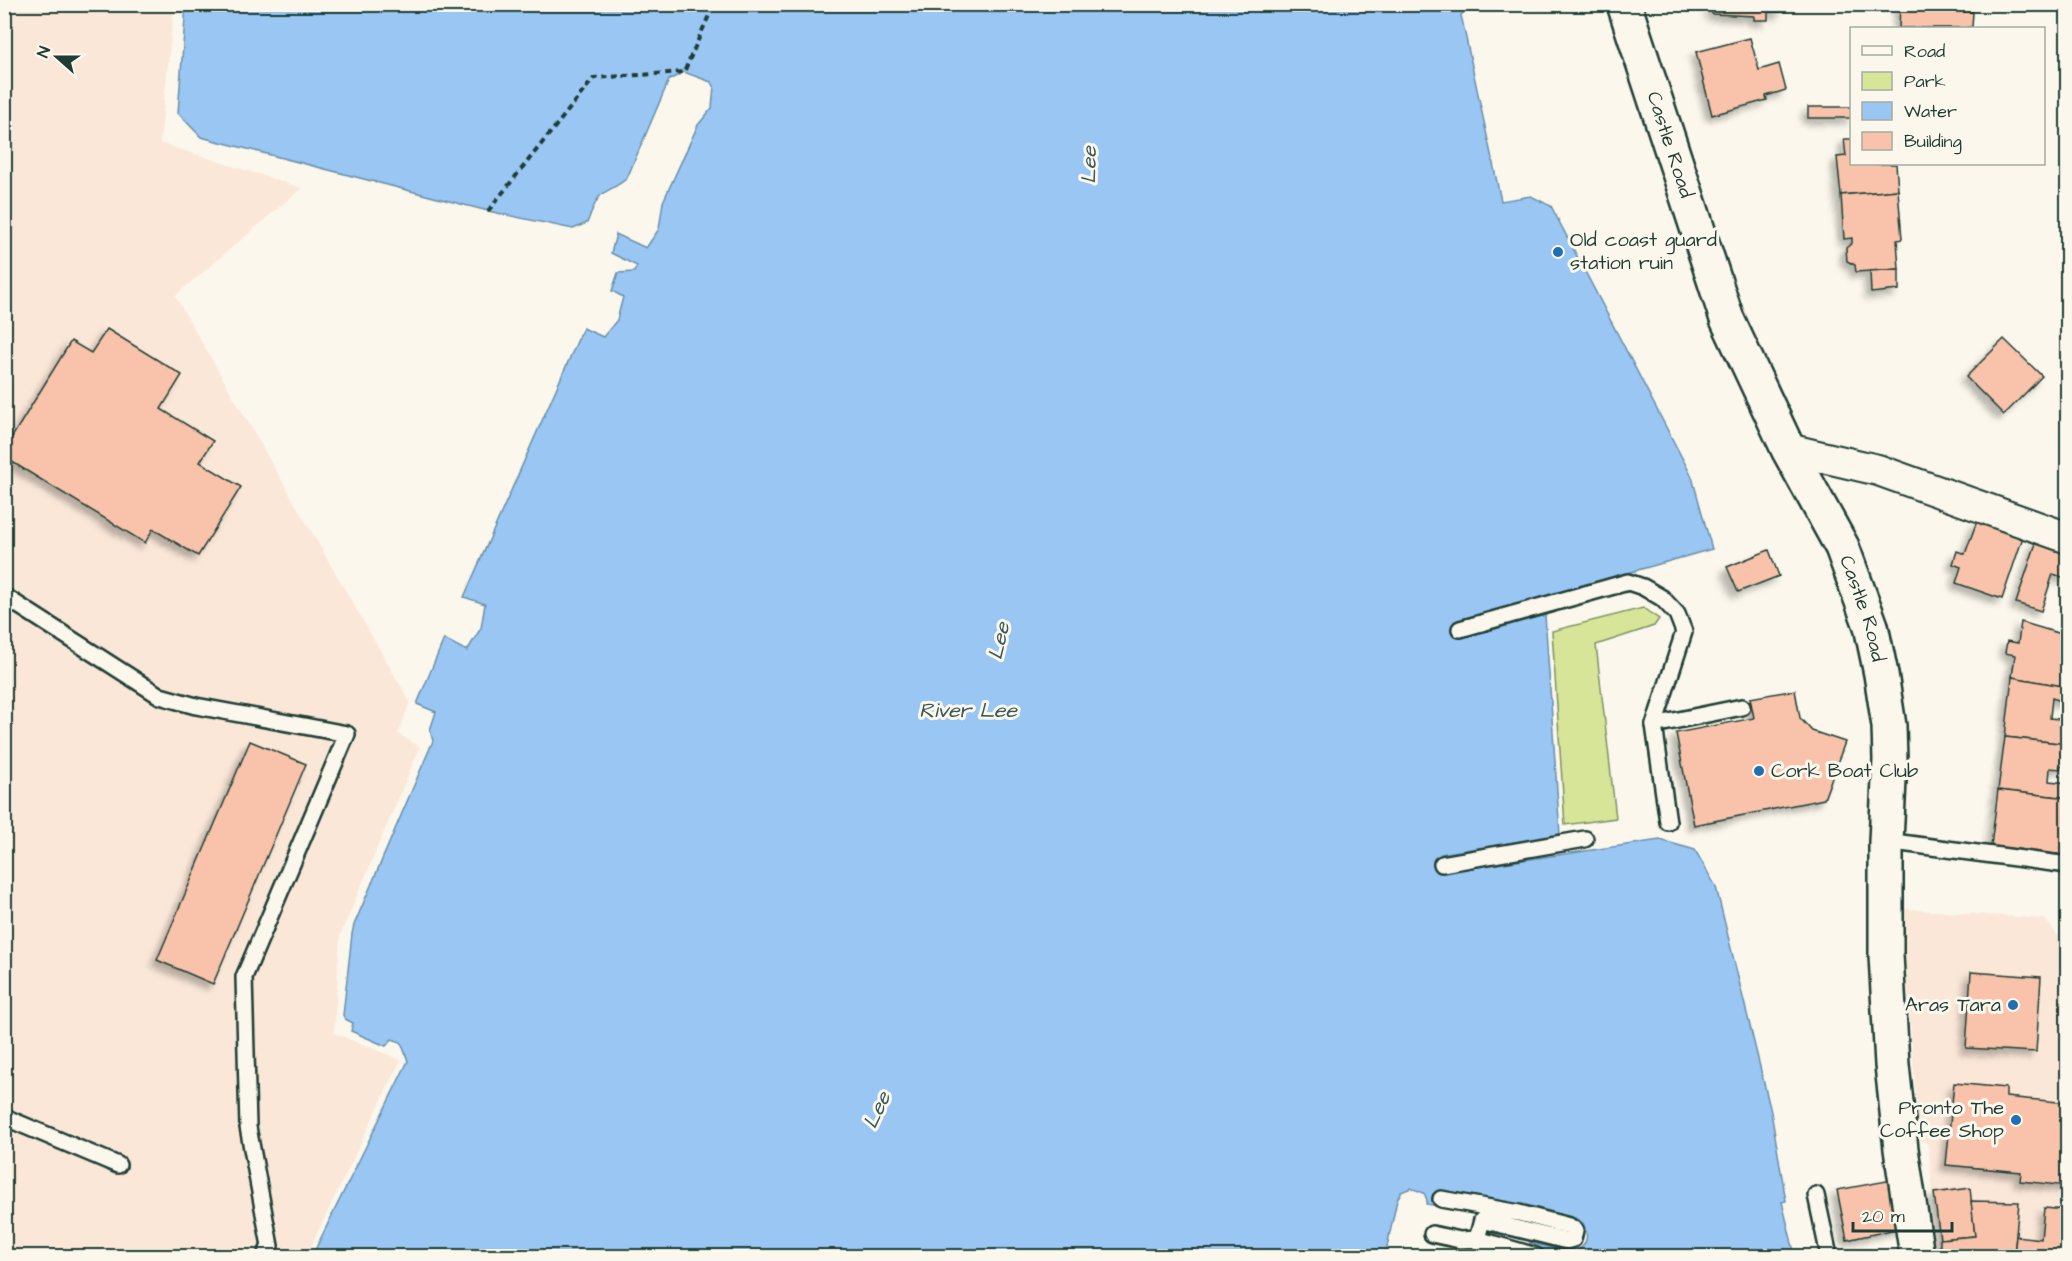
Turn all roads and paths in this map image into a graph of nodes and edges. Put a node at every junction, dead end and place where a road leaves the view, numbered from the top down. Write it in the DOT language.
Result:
graph roads {
  1 [pos="714,4"];
  2 [pos="1624,4"];
  3 [pos="489,212"];
  4 [pos="1788,449"];
  5 [pos="2067,538"];
  6 [pos="4,596"];
  7 [pos="1460,629"];
  8 [pos="1742,707"];
  9 [pos="1654,725"];
  10 [pos="1668,822"];
  11 [pos="1585,839"];
  12 [pos="1886,841"];
  13 [pos="1442,864"];
  14 [pos="2067,865"];
  15 [pos="4,1117"];
  16 [pos="118,1166"];
  17 [pos="1816,1195"];
  18 [pos="1442,1199"];
  19 [pos="1432,1234"];
  20 [pos="1477,1239"];
  21 [pos="265,1257"];
  22 [pos="1487,1257"];
  23 [pos="1536,1257"];
  24 [pos="1829,1257"];
  25 [pos="1917,1257"];
  1 -- 3 [label="path"];
  2 -- 4 [label="main road, Castle Road"];
  4 -- 5 [label="street"];
  4 -- 12 [label="main road, Castle Road"];
  6 -- 21 [label="lane"];
  7 -- 9 [label="lane"];
  8 -- 9 [label="lane"];
  9 -- 10 [label="lane"];
  11 -- 13 [label="lane"];
  12 -- 14 [label="lane"];
  12 -- 25 [label="main road, Castle Road"];
  15 -- 16 [label="lane"];
  17 -- 24 [label="lane"];
  18 -- 20 [label="lane"];
  19 -- 20 [label="lane"];
  20 -- 22 [label="lane"];
  20 -- 23 [label="lane"];
}
